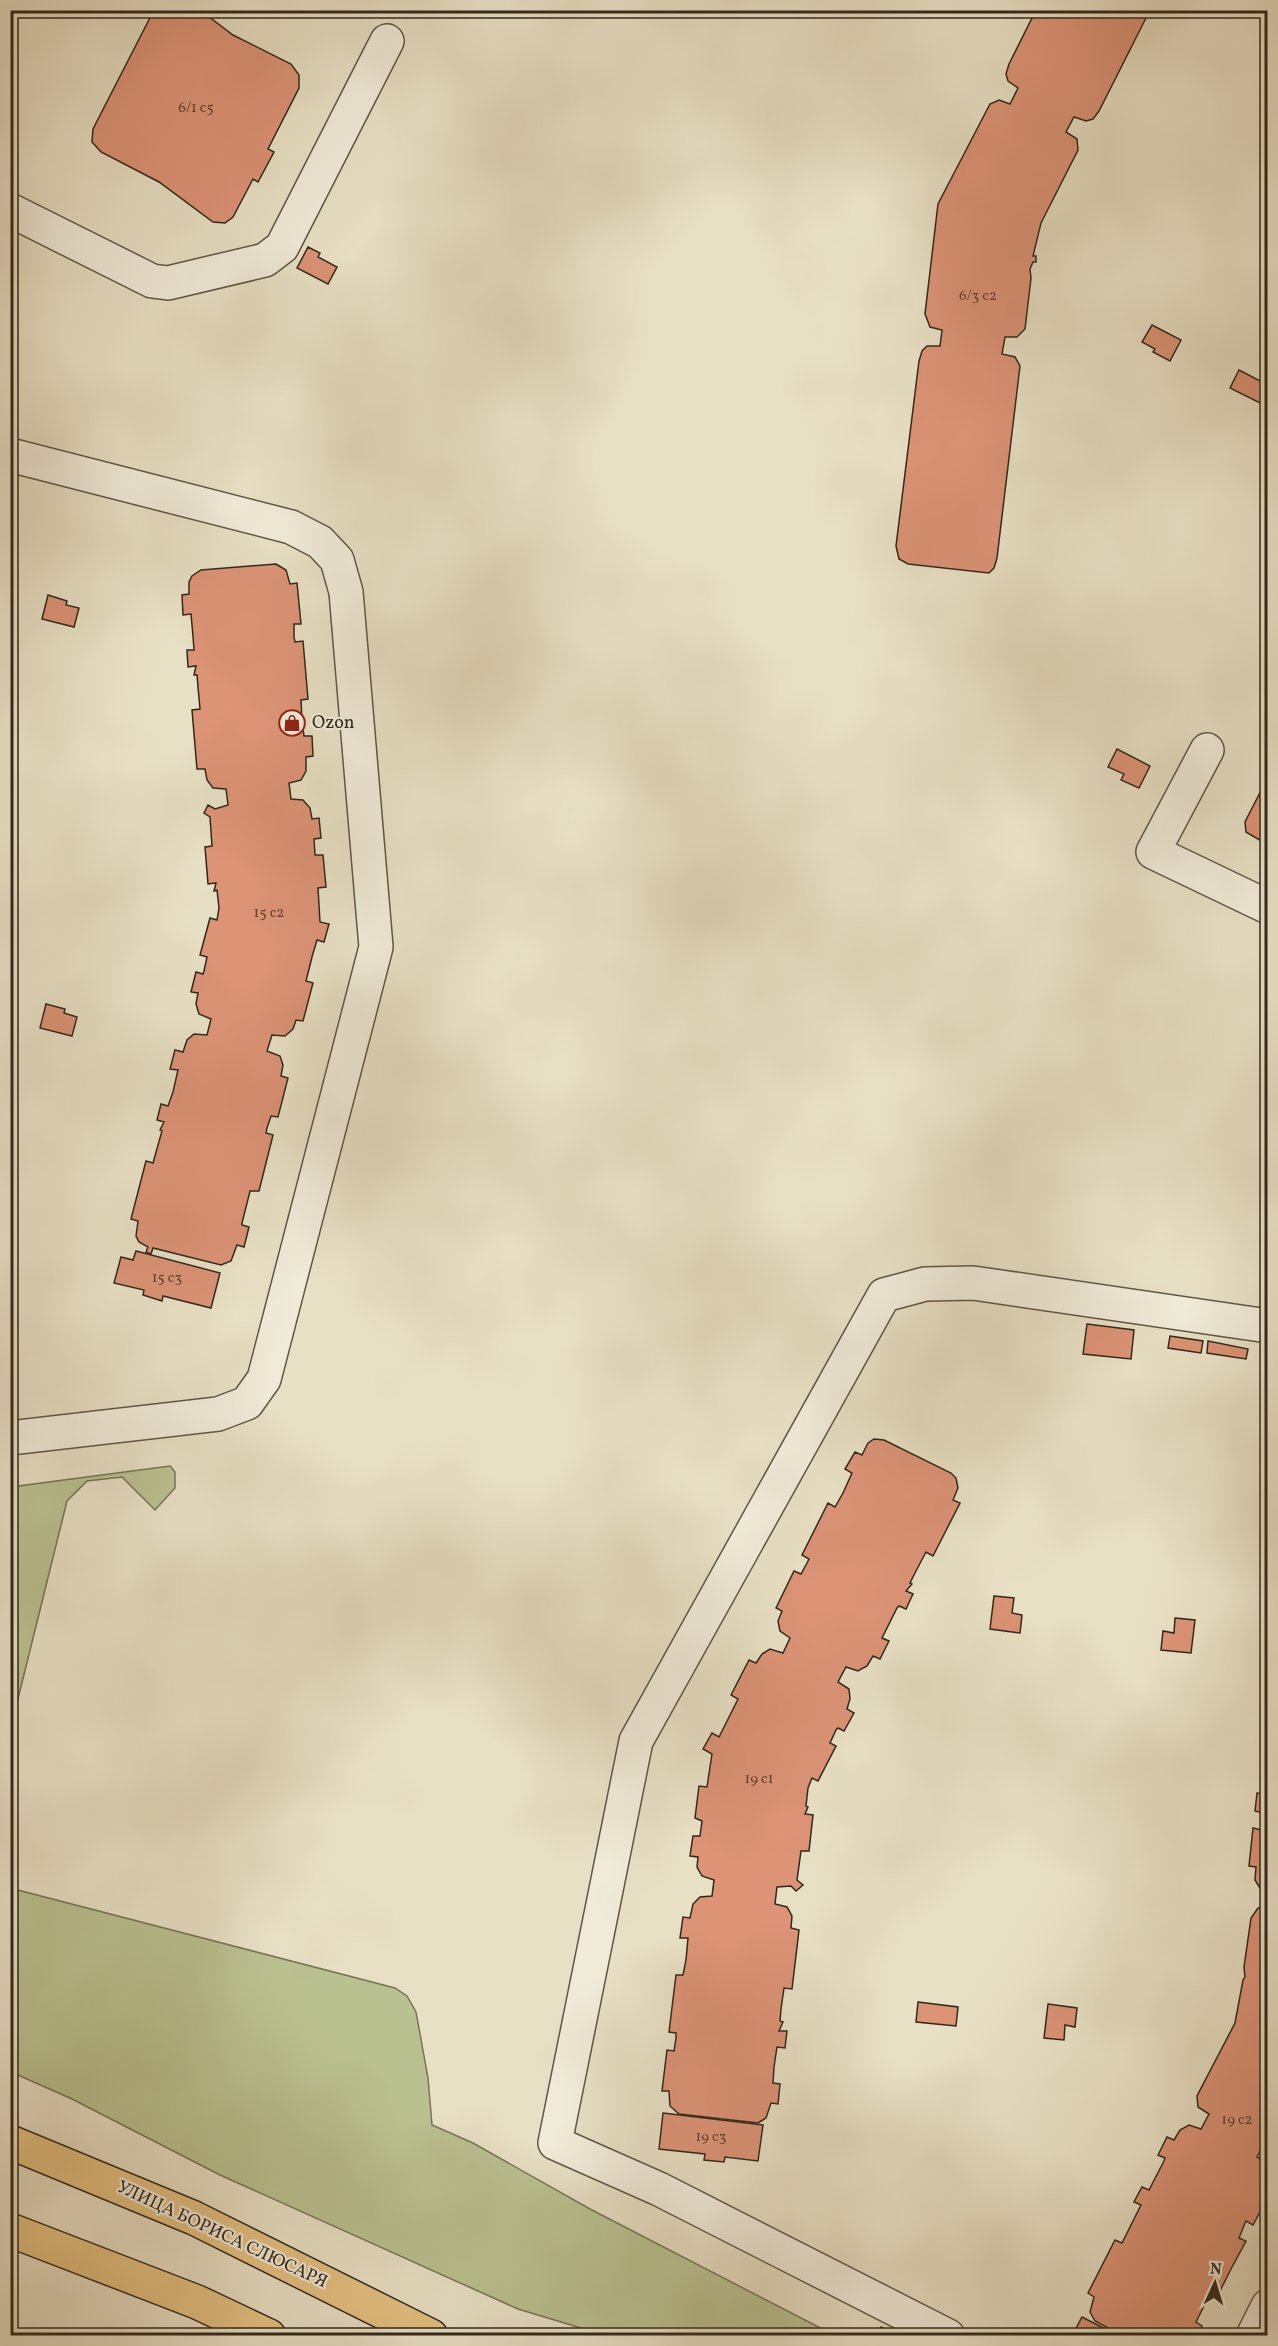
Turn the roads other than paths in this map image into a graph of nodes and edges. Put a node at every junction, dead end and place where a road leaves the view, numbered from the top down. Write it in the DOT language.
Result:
graph roads {
  1 [pos="387,41"];
  2 [pos="10,210"];
  3 [pos="10,455"];
  4 [pos="1207,750"];
  5 [pos="1268,907"];
  6 [pos="1268,1326"];
  7 [pos="10,1438"];
  8 [pos="10,2142"];
  9 [pos="10,2230"];
  10 [pos="1268,2306"];
  11 [pos="269,2336"];
  12 [pos="431,2336"];
  13 [pos="948,2336"];
  14 [pos="1253,2336"];
  1 -- 2 [label="street"];
  3 -- 7 [label="street"];
  4 -- 5 [label="street"];
  6 -- 13 [label="street"];
  8 -- 12 [label="main road, УЛИЦА БОРИСА СЛЮСАРЯ"];
  9 -- 11 [label="main road"];
  10 -- 14 [label="street"];
}
